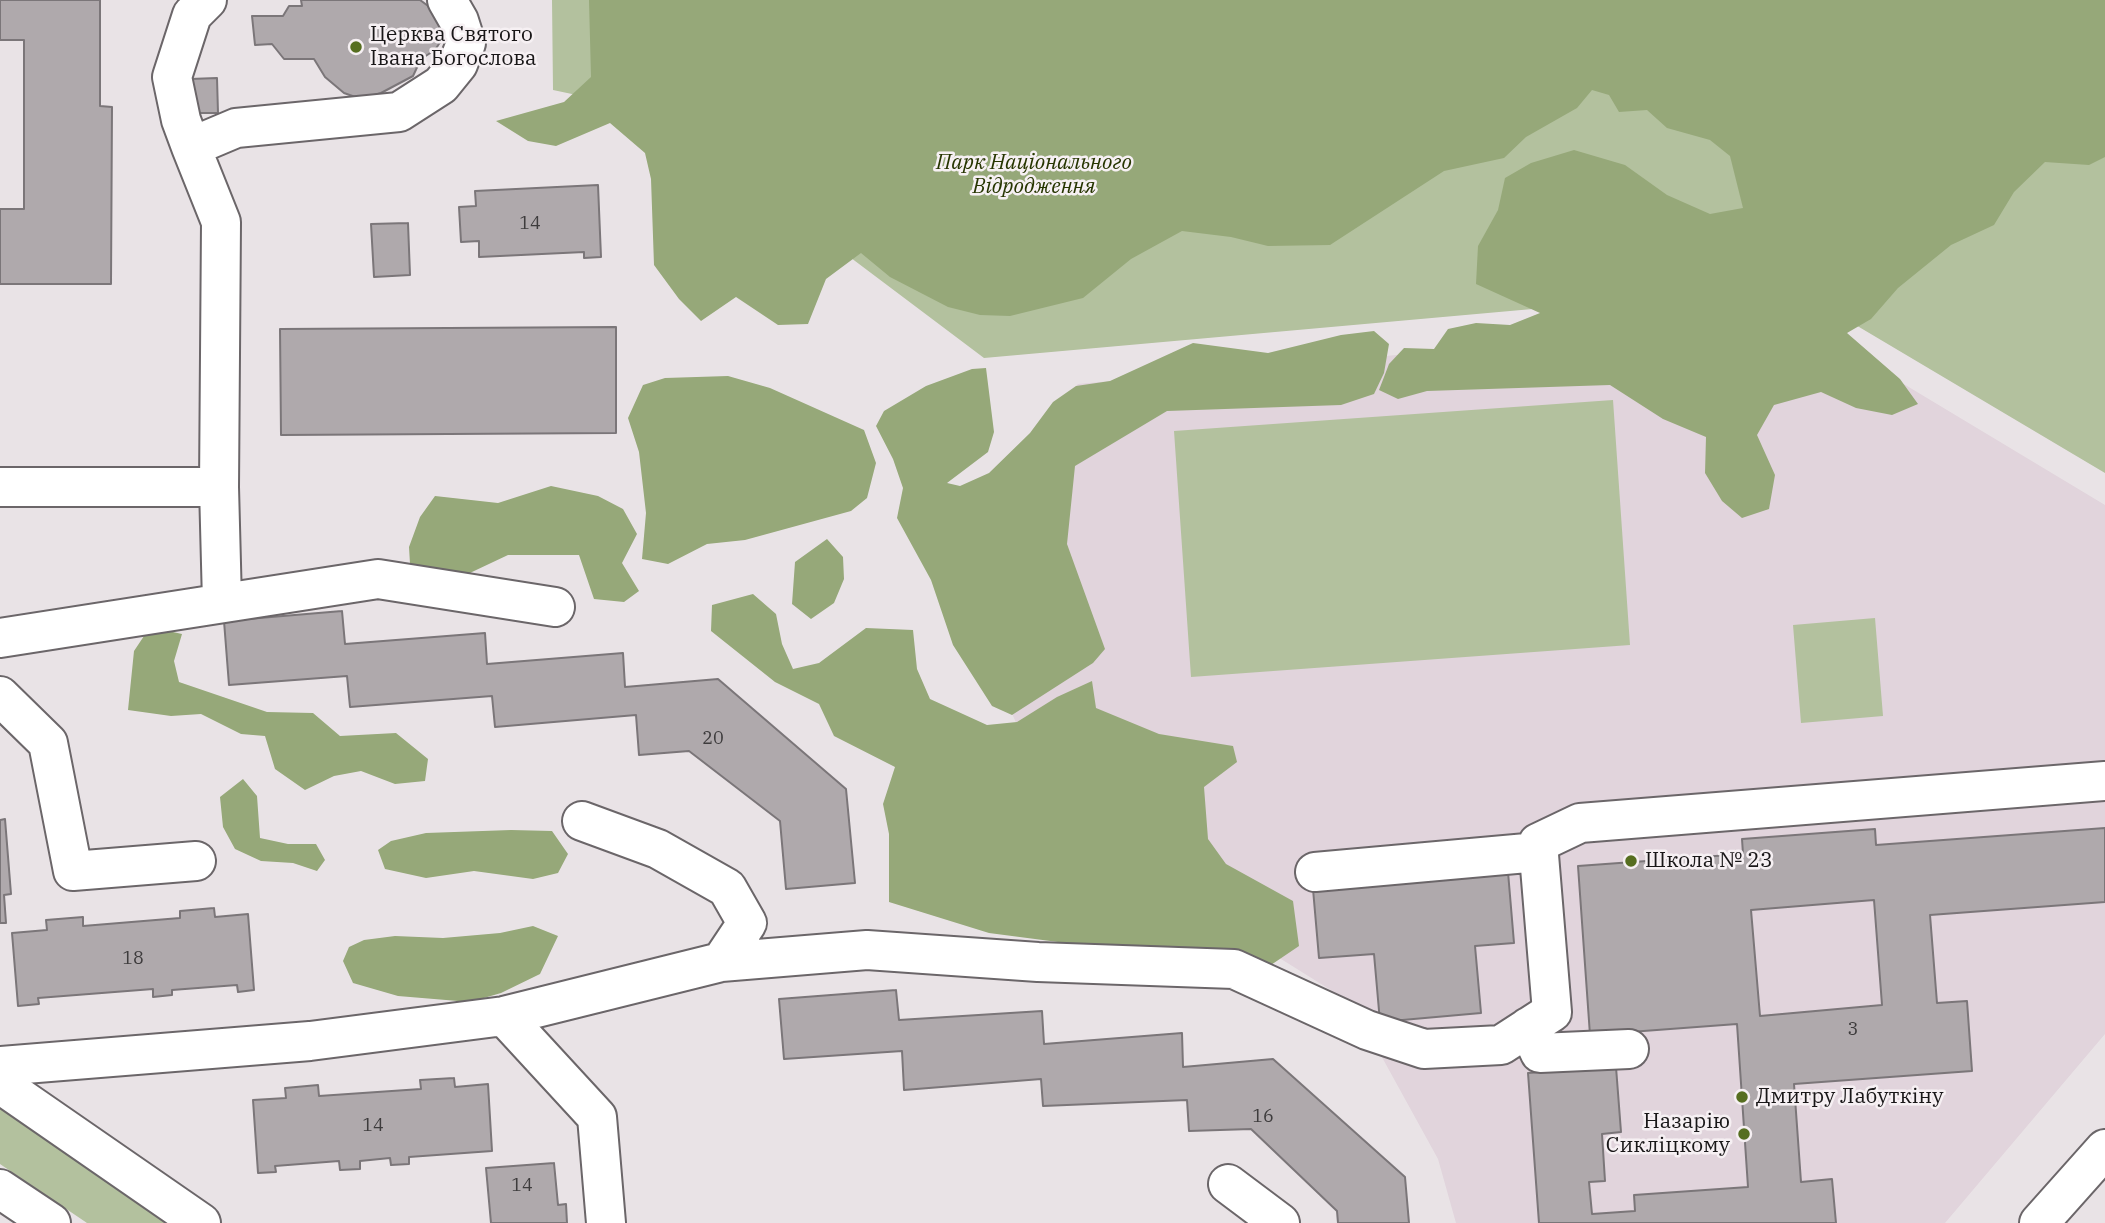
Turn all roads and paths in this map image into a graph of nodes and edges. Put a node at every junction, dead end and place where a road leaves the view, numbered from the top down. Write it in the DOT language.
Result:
graph roads {
  1 [pos="207,0"];
  2 [pos="447,0"];
  3 [pos="191,148"];
  4 [pos="0,487"];
  5 [pos="219,487"];
  6 [pos="222,602"];
  7 [pos="555,607"];
  8 [pos="0,638"];
  9 [pos="0,696"];
  10 [pos="2105,781"];
  11 [pos="582,821"];
  12 [pos="1538,852"];
  13 [pos="196,861"];
  14 [pos="1314,872"];
  15 [pos="721,962"];
  16 [pos="504,1016"];
  17 [pos="1528,1027"];
  18 [pos="1629,1049"];
  19 [pos="0,1066"];
  20 [pos="0,1084"];
  21 [pos="2105,1149"];
  22 [pos="1228,1184"];
  23 [pos="0,1189"];
  24 [pos="51,1223"];
  25 [pos="201,1223"];
  26 [pos="606,1223"];
  27 [pos="1280,1223"];
  28 [pos="2039,1223"];
  1 -- 3 [label="main road"];
  2 -- 3 [label="main road"];
  3 -- 5 [label="main road"];
  4 -- 5 [label="main road"];
  5 -- 6 [label="main road"];
  6 -- 7 [label="main road"];
  6 -- 8 [label="main road"];
  9 -- 13 [label="main road"];
  10 -- 12 [label="main road"];
  11 -- 15 [label="main road"];
  12 -- 14 [label="main road"];
  12 -- 17 [label="main road"];
  15 -- 16 [label="main road"];
  15 -- 17 [label="main road"];
  16 -- 19 [label="main road"];
  16 -- 26 [label="main road"];
  17 -- 18 [label="main road"];
  20 -- 25 [label="main road"];
  21 -- 28 [label="main road"];
  22 -- 27 [label="main road"];
  23 -- 24 [label="main road"];
}
